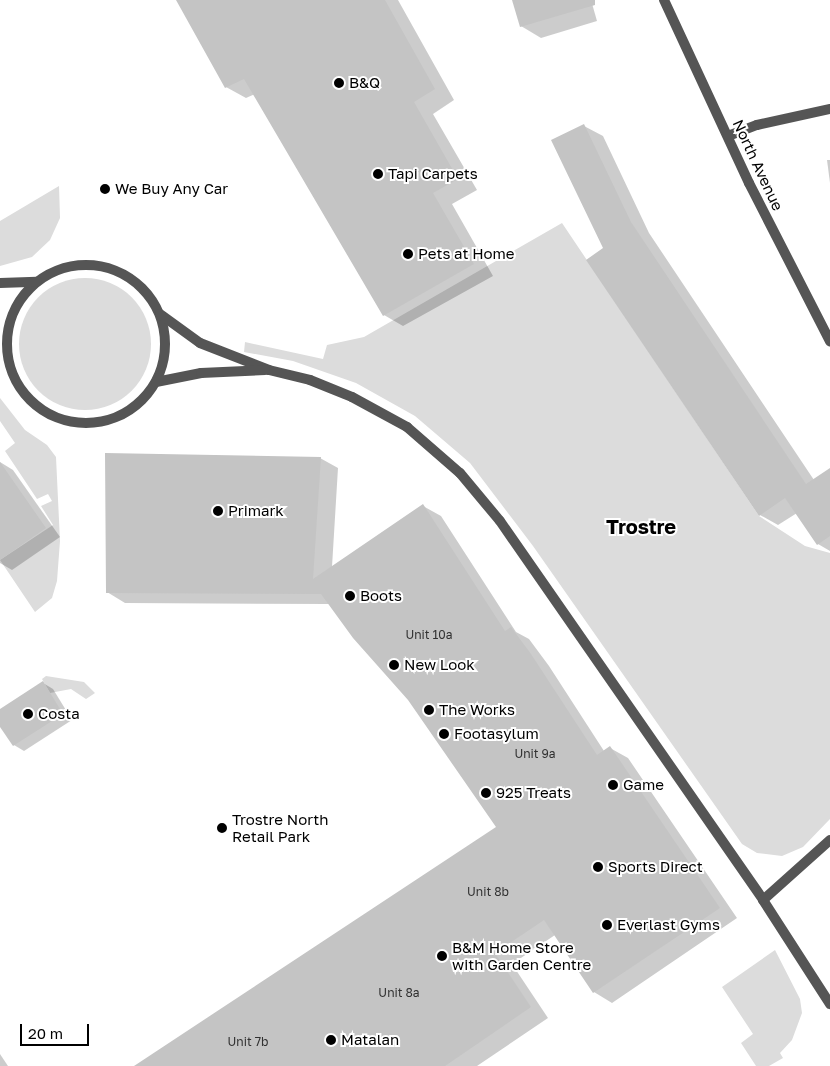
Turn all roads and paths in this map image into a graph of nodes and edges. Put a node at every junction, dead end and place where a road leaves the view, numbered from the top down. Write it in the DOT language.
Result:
graph roads {
  1 [pos="664,0"];
  2 [pos="830,109"];
  3 [pos="728,136"];
  4 [pos="37,282"];
  5 [pos="0,283"];
  6 [pos="160,314"];
  7 [pos="0,340"];
  8 [pos="830,341"];
  9 [pos="7,349"];
  10 [pos="269,370"];
  11 [pos="156,382"];
  12 [pos="830,840"];
  13 [pos="763,900"];
  14 [pos="830,1004"];
  1 -- 3 [label="street, North Avenue"];
  2 -- 3 [label="street"];
  3 -- 8 [label="street, North Avenue"];
  4 -- 5 [label="street"];
  4 -- 6 [label="street"];
  4 -- 9 [label="street"];
  6 -- 10 [label="street"];
  6 -- 11 [label="street"];
  7 -- 9 [label="street"];
  9 -- 11 [label="street"];
  10 -- 11 [label="street"];
  10 -- 13 [label="street"];
  12 -- 13 [label="street"];
  13 -- 14 [label="street"];
}
